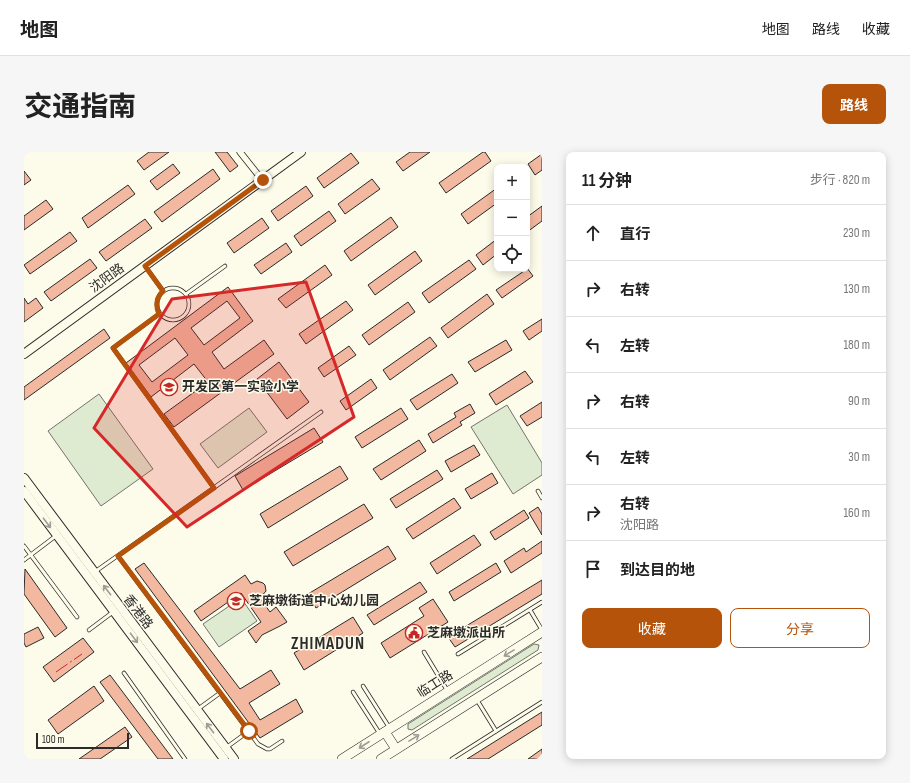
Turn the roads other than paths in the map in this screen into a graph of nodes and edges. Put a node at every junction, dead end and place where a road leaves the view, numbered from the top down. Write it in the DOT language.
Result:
graph roads {
  1 [pos="240,152"];
  2 [pos="302,152"];
  3 [pos="263,180"];
  4 [pos="145,266"];
  5 [pos="225,266"];
  6 [pos="163,291"];
  7 [pos="186,294"];
  8 [pos="159,314"];
  9 [pos="24,354"];
  10 [pos="321,412"];
  11 [pos="24,478"];
  12 [pos="214,488"];
  13 [pos="24,491"];
  14 [pos="538,491"];
  15 [pos="542,498"];
  16 [pos="57,535"];
  17 [pos="24,546"];
  18 [pos="30,555"];
  19 [pos="118,556"];
  20 [pos="24,560"];
  21 [pos="94,572"];
  22 [pos="542,602"];
  23 [pos="530,610"];
  24 [pos="114,612"];
  25 [pos="77,617"];
  26 [pos="89,630"];
  27 [pos="542,631"];
  28 [pos="424,652"];
  29 [pos="458,654"];
  30 [pos="542,657"];
  31 [pos="124,673"];
  32 [pos="363,686"];
  33 [pos="448,691"];
  34 [pos="353,692"];
  35 [pos="220,693"];
  36 [pos="476,699"];
  37 [pos="542,702"];
  38 [pos="197,710"];
  39 [pos="249,731"];
  40 [pos="496,731"];
  41 [pos="385,732"];
  42 [pos="282,741"];
  43 [pos="226,748"];
  44 [pos="396,749"];
  45 [pos="185,759"];
  46 [pos="224,759"];
  47 [pos="234,759"];
  48 [pos="342,759"];
  49 [pos="381,759"];
  50 [pos="452,759"];
  1 -- 3 [label="street"];
  2 -- 3 [label="main road, 沈阳路"];
  3 -- 4 [label="main road, 沈阳路"];
  4 -- 6 [label="lane"];
  4 -- 9 [label="main road, 沈阳路"];
  5 -- 7 [label="lane"];
  6 -- 7 [label="lane"];
  6 -- 8 [label="lane"];
  7 -- 8 [label="lane"];
  8 -- 12 [label="lane"];
  10 -- 12 [label="lane"];
  11 -- 21 [label="main road, 香港路"];
  12 -- 19 [label="lane"];
  13 -- 16 [label="main road, 香港路, one-way"];
  14 -- 15 [label="lane"];
  16 -- 18 [label="lane"];
  16 -- 24 [label="main road, 香港路"];
  17 -- 18 [label="lane"];
  18 -- 20 [label="lane"];
  18 -- 25 [label="lane"];
  19 -- 21 [label="lane"];
  19 -- 35 [label="lane"];
  38 -- 21 [label="main road, 香港路, one-way"];
  22 -- 23 [label="lane"];
  23 -- 27 [label="lane"];
  23 -- 29 [label="lane"];
  24 -- 26 [label="lane"];
  24 -- 46 [label="main road, 香港路, one-way"];
  27 -- 33 [label="main road, 临工路, one-way"];
  28 -- 33 [label="lane"];
  30 -- 36 [label="main road"];
  31 -- 45 [label="lane"];
  32 -- 41 [label="lane"];
  33 -- 41 [label="main road, 临工路"];
  34 -- 41 [label="lane"];
  35 -- 38 [label="lane"];
  35 -- 39 [label="lane"];
  36 -- 40 [label="lane"];
  44 -- 36 [label="main road, one-way"];
  37 -- 40 [label="lane"];
  43 -- 38 [label="main road, 香港路, one-way"];
  39 -- 42 [label="lane"];
  39 -- 43 [label="lane"];
  40 -- 50 [label="lane"];
  41 -- 44 [label="main road"];
  41 -- 48 [label="main road, 临工路, one-way"];
  43 -- 47 [label="main road, 香港路"];
  44 -- 49 [label="main road"];
}
